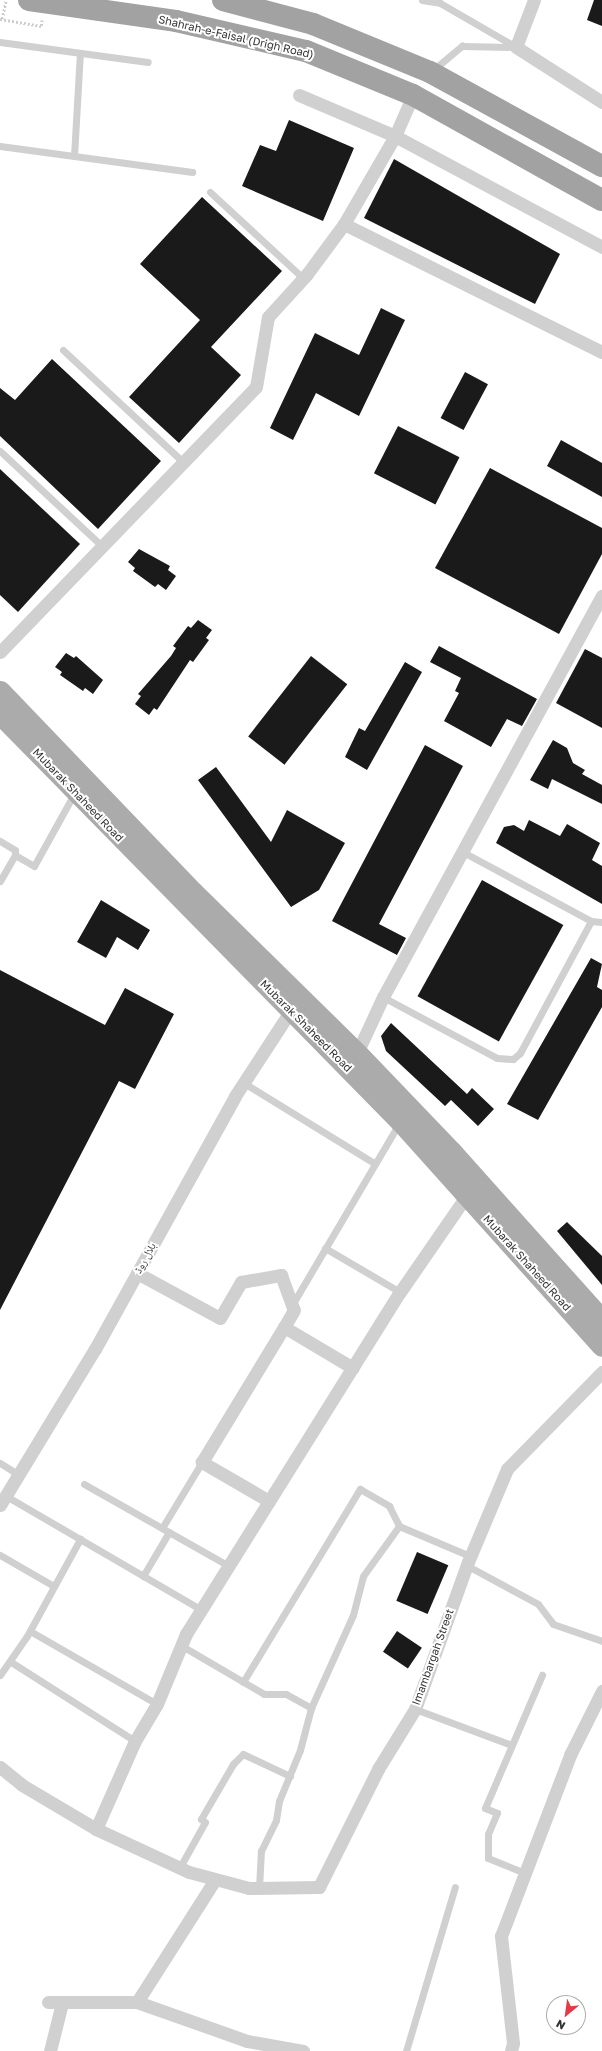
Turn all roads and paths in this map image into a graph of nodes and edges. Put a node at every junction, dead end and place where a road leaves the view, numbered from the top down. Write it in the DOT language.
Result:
graph roads {
  1 [pos="6,0"];
  2 [pos="29,0"];
  3 [pos="223,0"];
  4 [pos="422,0"];
  5 [pos="534,0"];
  6 [pos="1,19"];
  7 [pos="41,26"];
  8 [pos="0,42"];
  9 [pos="516,47"];
  10 [pos="80,53"];
  11 [pos="148,62"];
  12 [pos="430,72"];
  13 [pos="299,95"];
  14 [pos="413,95"];
  15 [pos="602,102"];
  16 [pos="395,136"];
  17 [pos="0,146"];
  18 [pos="74,156"];
  19 [pos="602,166"];
  20 [pos="192,172"];
  21 [pos="210,192"];
  22 [pos="602,200"];
  23 [pos="344,224"];
  24 [pos="602,247"];
  25 [pos="303,278"];
  26 [pos="63,350"];
  27 [pos="602,352"];
  28 [pos="0,451"];
  29 [pos="183,462"];
  30 [pos="102,546"];
  31 [pos="602,596"];
  32 [pos="0,652"];
  33 [pos="0,691"];
  34 [pos="0,714"];
  35 [pos="75,792"];
  36 [pos="0,841"];
  37 [pos="463,852"];
  38 [pos="15,855"];
  39 [pos="0,881"];
  40 [pos="591,921"];
  41 [pos="602,922"];
  42 [pos="383,997"];
  43 [pos="291,1010"];
  44 [pos="357,1053"];
  45 [pos="244,1083"];
  46 [pos="400,1121"];
  47 [pos="374,1163"];
  48 [pos="467,1195"];
  49 [pos="325,1248"];
  50 [pos="137,1273"];
  51 [pos="400,1292"];
  52 [pos="292,1305"];
  53 [pos="602,1320"];
  54 [pos="284,1327"];
  55 [pos="602,1346"];
  56 [pos="353,1368"];
  57 [pos="602,1372"];
  58 [pos="202,1462"];
  59 [pos="0,1463"];
  60 [pos="19,1475"];
  61 [pos="84,1484"];
  62 [pos="3,1501"];
  63 [pos="269,1501"];
  64 [pos="399,1526"];
  65 [pos="162,1528"];
  66 [pos="169,1532"];
  67 [pos="80,1539"];
  68 [pos="0,1555"];
  69 [pos="468,1560"];
  70 [pos="229,1566"];
  71 [pos="143,1576"];
  72 [pos="52,1586"];
  73 [pos="202,1610"];
  74 [pos="30,1631"];
  75 [pos="602,1641"];
  76 [pos="182,1646"];
  77 [pos="11,1662"];
  78 [pos="0,1675"];
  79 [pos="542,1675"];
  80 [pos="243,1682"];
  81 [pos="602,1691"];
  82 [pos="157,1704"];
  83 [pos="311,1708"];
  84 [pos="414,1709"];
  85 [pos="135,1741"];
  86 [pos="512,1745"];
  87 [pos="0,1767"];
  88 [pos="290,1776"];
  89 [pos="96,1829"];
  90 [pos="180,1868"];
  91 [pos="525,1873"];
  92 [pos="214,1881"];
  93 [pos="259,1888"];
  94 [pos="454,1888"];
  95 [pos="48,2002"];
  96 [pos="137,2002"];
  97 [pos="62,2003"];
  98 [pos="50,2051"];
  99 [pos="303,2051"];
  100 [pos="406,2051"];
  101 [pos="511,2051"];
  1 -- 6 [label="path"];
  2 -- 14 [label="highway, Shahrah-e-Faisal (Drigh Road)"];
  3 -- 12 [label="highway"];
  4 -- 9 [label="lane"];
  5 -- 9 [label="street"];
  6 -- 7 [label="path"];
  8 -- 10 [label="lane"];
  9 -- 12 [label="lane"];
  9 -- 15 [label="street"];
  10 -- 11 [label="lane"];
  10 -- 18 [label="lane"];
  12 -- 19 [label="highway"];
  13 -- 16 [label="street"];
  14 -- 16 [label="street"];
  14 -- 22 [label="highway, Shahrah-e-Faisal (Drigh Road)"];
  16 -- 23 [label="street"];
  16 -- 24 [label="street"];
  17 -- 18 [label="lane"];
  18 -- 20 [label="lane"];
  21 -- 25 [label="lane"];
  23 -- 25 [label="street"];
  23 -- 27 [label="street"];
  25 -- 29 [label="street"];
  26 -- 29 [label="lane"];
  28 -- 30 [label="lane"];
  29 -- 30 [label="street"];
  30 -- 32 [label="street"];
  31 -- 37 [label="street"];
  33 -- 44 [label="main road, Mubarak Shaheed Road"];
  34 -- 35 [label="main road, Mubarak Shaheed Road"];
  35 -- 38 [label="lane"];
  35 -- 43 [label="main road, Mubarak Shaheed Road"];
  36 -- 38 [label="lane"];
  37 -- 40 [label="lane"];
  37 -- 42 [label="street"];
  38 -- 39 [label="lane"];
  40 -- 41 [label="lane"];
  40 -- 42 [label="lane"];
  42 -- 44 [label="street"];
  43 -- 45 [label="street, بلال روڈ"];
  43 -- 46 [label="main road, Mubarak Shaheed Road"];
  44 -- 53 [label="main road, Mubarak Shaheed Road"];
  45 -- 47 [label="lane"];
  45 -- 50 [label="street, بلال روڈ"];
  46 -- 47 [label="lane"];
  46 -- 48 [label="main road, Mubarak Shaheed Road"];
  47 -- 49 [label="lane"];
  48 -- 51 [label="street"];
  48 -- 55 [label="main road, Mubarak Shaheed Road"];
  49 -- 51 [label="lane"];
  49 -- 52 [label="lane"];
  50 -- 52 [label="street"];
  50 -- 60 [label="street, بلال روڈ"];
  51 -- 56 [label="street"];
  52 -- 54 [label="street"];
  54 -- 56 [label="street"];
  54 -- 58 [label="street"];
  56 -- 63 [label="street"];
  57 -- 69 [label="street, Imambargah Street"];
  58 -- 63 [label="street"];
  58 -- 65 [label="lane"];
  59 -- 60 [label="lane"];
  60 -- 62 [label="street, بلال روڈ"];
  61 -- 65 [label="lane"];
  62 -- 67 [label="lane"];
  63 -- 70 [label="street"];
  64 -- 69 [label="lane"];
  64 -- 80 [label="lane"];
  64 -- 83 [label="lane"];
  65 -- 66 [label="lane"];
  66 -- 70 [label="lane"];
  66 -- 71 [label="lane"];
  67 -- 71 [label="lane"];
  67 -- 72 [label="lane"];
  68 -- 72 [label="lane"];
  69 -- 75 [label="lane"];
  69 -- 84 [label="street, Imambargah Street"];
  70 -- 73 [label="street"];
  71 -- 73 [label="lane"];
  72 -- 74 [label="lane"];
  73 -- 76 [label="street"];
  74 -- 77 [label="lane"];
  74 -- 82 [label="lane"];
  76 -- 80 [label="lane"];
  76 -- 82 [label="street"];
  77 -- 78 [label="lane"];
  77 -- 85 [label="lane"];
  79 -- 86 [label="lane"];
  80 -- 83 [label="lane"];
  81 -- 91 [label="street"];
  82 -- 85 [label="street"];
  83 -- 88 [label="lane"];
  84 -- 86 [label="lane"];
  84 -- 93 [label="street, Imambargah Street"];
  85 -- 89 [label="street"];
  86 -- 91 [label="lane"];
  87 -- 89 [label="street, Imambargah Street"];
  88 -- 90 [label="lane"];
  88 -- 93 [label="lane"];
  89 -- 90 [label="street, Imambargah Street"];
  90 -- 92 [label="street, Imambargah Street"];
  91 -- 101 [label="street"];
  92 -- 93 [label="street, Imambargah Street"];
  92 -- 96 [label="street"];
  94 -- 100 [label="lane"];
  95 -- 97 [label="street"];
  96 -- 97 [label="street"];
  96 -- 99 [label="street"];
  97 -- 98 [label="street"];
}
